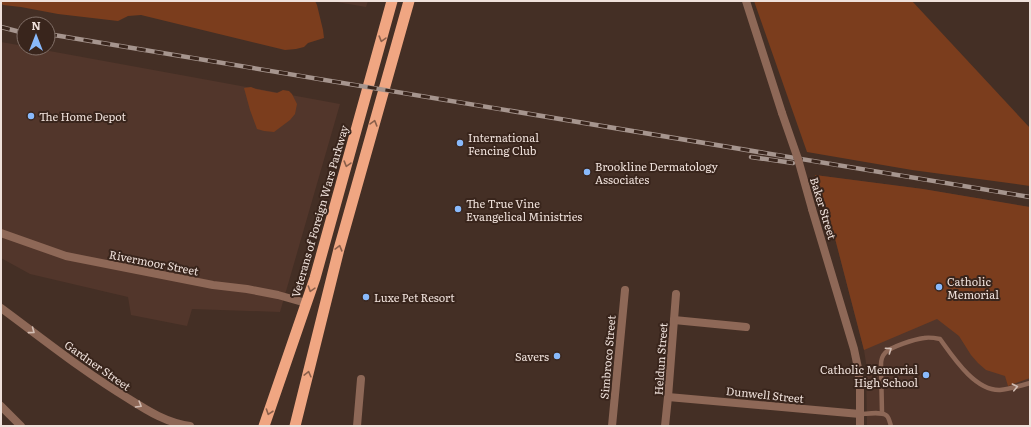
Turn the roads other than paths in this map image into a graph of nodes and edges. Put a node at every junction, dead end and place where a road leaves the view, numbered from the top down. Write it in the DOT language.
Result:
graph roads {
  1 [pos="409,1"];
  2 [pos="746,1"];
  3 [pos="391,2"];
  4 [pos="1,233"];
  5 [pos="625,290"];
  6 [pos="676,294"];
  7 [pos="306,303"];
  8 [pos="1,308"];
  9 [pos="674,320"];
  10 [pos="746,327"];
  11 [pos="361,379"];
  12 [pos="1030,383"];
  13 [pos="668,397"];
  14 [pos="1,406"];
  15 [pos="860,414"];
  16 [pos="882,414"];
  17 [pos="21,426"];
  18 [pos="190,426"];
  19 [pos="264,426"];
  20 [pos="295,426"];
  21 [pos="357,426"];
  22 [pos="612,426"];
  23 [pos="665,426"];
  24 [pos="860,426"];
  25 [pos="891,426"];
  20 -- 1 [label="highway, one-way"];
  2 -- 15 [label="street, Baker Street, bridge"];
  3 -- 7 [label="highway, Veterans of Foreign Wars Parkway, one-way"];
  4 -- 7 [label="street, Rivermoor Street"];
  5 -- 22 [label="street, Simbroco Street"];
  6 -- 9 [label="street, Heldun Street"];
  7 -- 19 [label="highway, Veterans of Foreign Wars Parkway, one-way"];
  8 -- 18 [label="street, Gardner Street, one-way"];
  9 -- 10 [label="street"];
  9 -- 13 [label="street, Heldun Street"];
  11 -- 21 [label="street"];
  16 -- 12 [label="lane, one-way"];
  13 -- 15 [label="street, Dunwell Street"];
  13 -- 23 [label="street, Heldun Street"];
  14 -- 17 [label="street"];
  15 -- 16 [label="lane"];
  15 -- 24 [label="street, Baker Street"];
  16 -- 25 [label="lane"];
}
